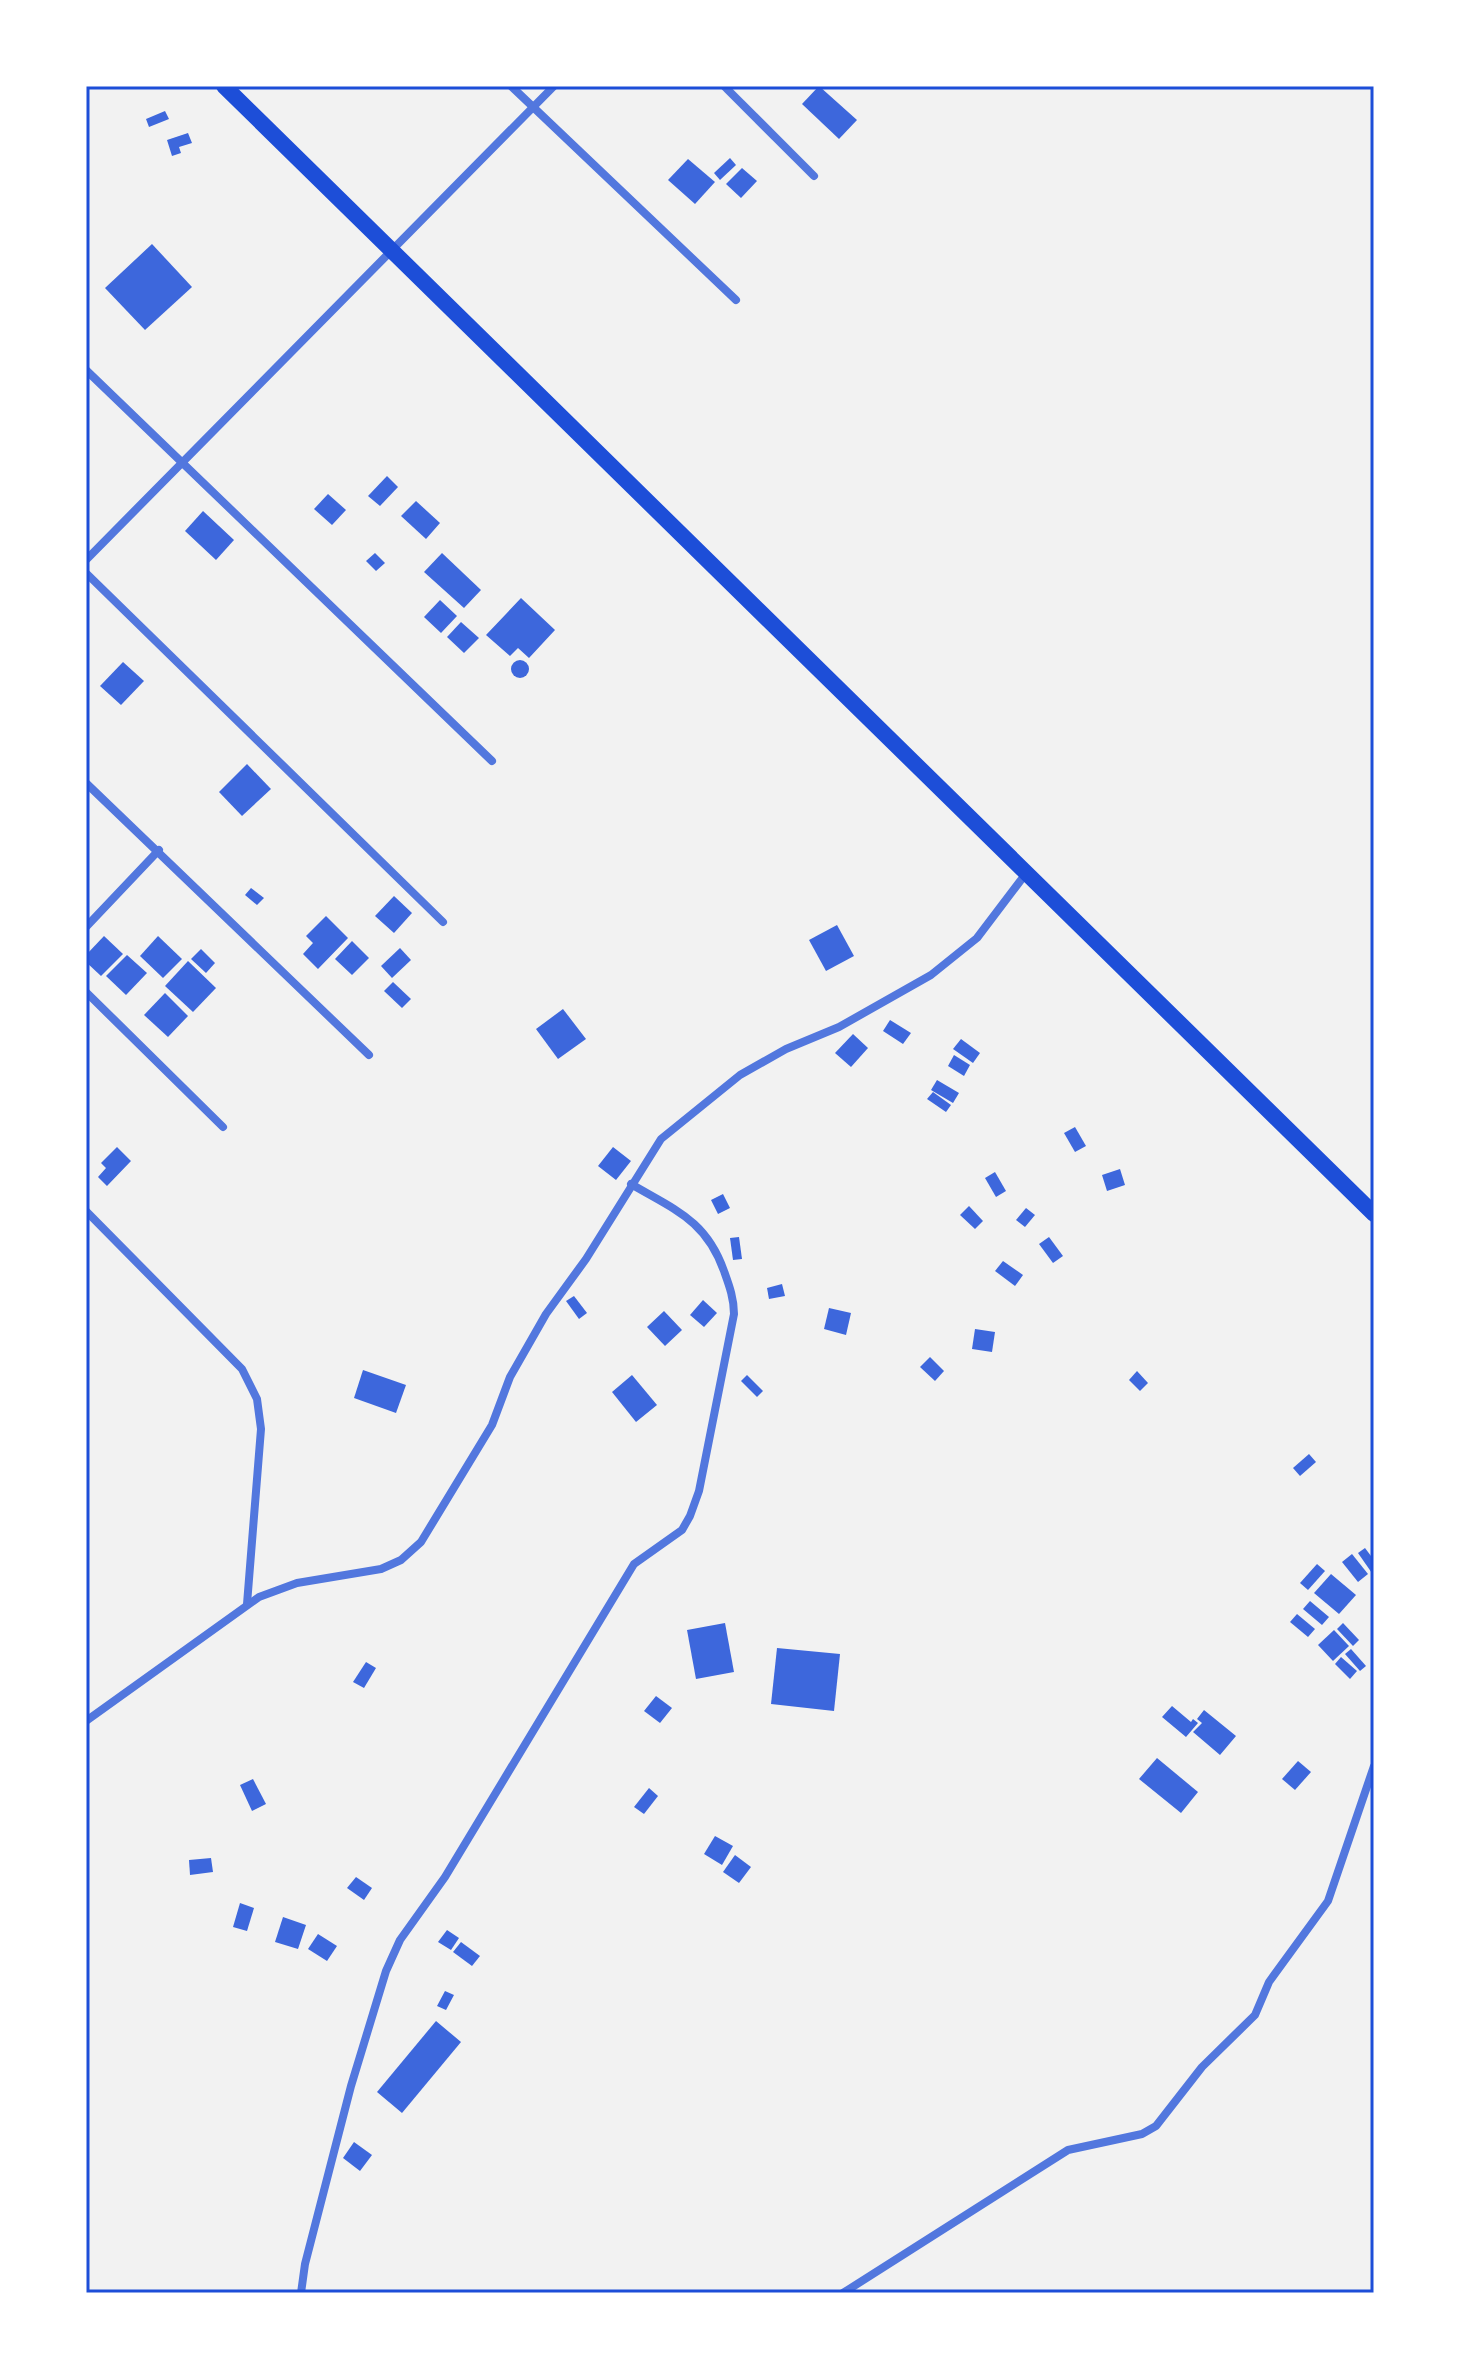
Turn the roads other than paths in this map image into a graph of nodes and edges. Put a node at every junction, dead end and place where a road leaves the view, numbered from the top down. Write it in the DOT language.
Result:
graph roads {
  1 [pos="224,86"];
  2 [pos="511,86"];
  3 [pos="554,86"];
  4 [pos="724,86"];
  5 [pos="533,107"];
  6 [pos="814,176"];
  7 [pos="390,250"];
  8 [pos="736,300"];
  9 [pos="86,370"];
  10 [pos="181,464"];
  11 [pos="86,560"];
  12 [pos="86,573"];
  13 [pos="492,761"];
  14 [pos="86,783"];
  15 [pos="159,850"];
  16 [pos="1027,871"];
  17 [pos="443,922"];
  18 [pos="86,927"];
  19 [pos="86,992"];
  20 [pos="369,1055"];
  21 [pos="223,1127"];
  22 [pos="631,1184"];
  23 [pos="86,1211"];
  24 [pos="1374,1214"];
  25 [pos="247,1604"];
  26 [pos="86,1721"];
  27 [pos="1374,1766"];
  28 [pos="301,2293"];
  29 [pos="843,2293"];
  1 -- 7 [label="main road"];
  2 -- 5 [label="street"];
  3 -- 5 [label="street"];
  4 -- 6 [label="street"];
  5 -- 7 [label="street"];
  5 -- 8 [label="street"];
  7 -- 10 [label="street"];
  7 -- 16 [label="main road"];
  9 -- 10 [label="street"];
  10 -- 11 [label="street"];
  10 -- 13 [label="street"];
  12 -- 17 [label="street"];
  14 -- 15 [label="street"];
  15 -- 18 [label="street"];
  15 -- 20 [label="street"];
  16 -- 22 [label="street"];
  16 -- 24 [label="main road"];
  19 -- 21 [label="street"];
  22 -- 25 [label="street"];
  22 -- 28 [label="street"];
  23 -- 25 [label="street"];
  25 -- 26 [label="street"];
  27 -- 29 [label="street"];
}
